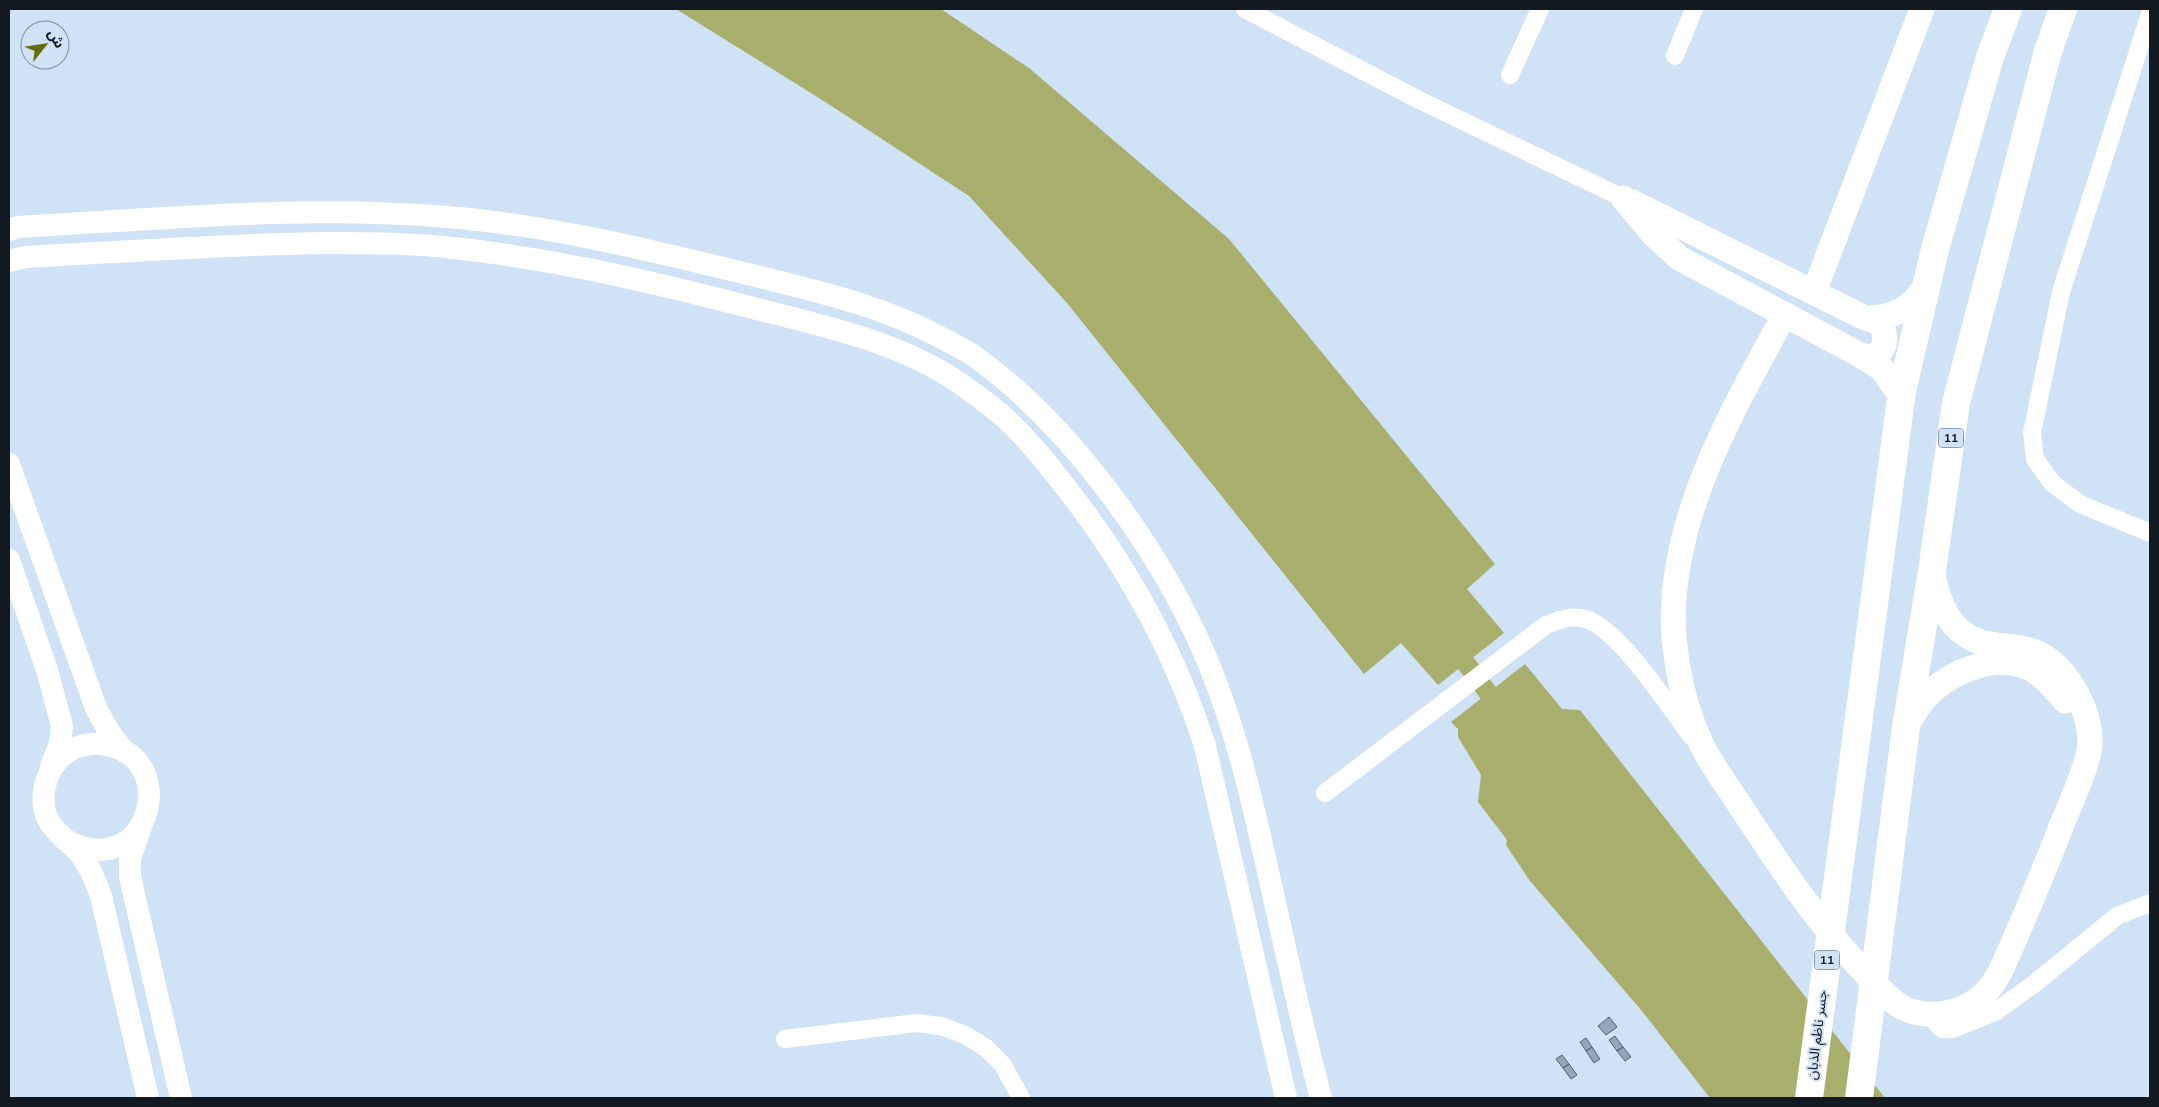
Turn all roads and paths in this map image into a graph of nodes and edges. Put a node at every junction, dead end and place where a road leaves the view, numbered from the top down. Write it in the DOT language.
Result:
graph roads {
  1 [pos="1245,9"];
  2 [pos="1540,9"];
  3 [pos="1694,9"];
  4 [pos="1922,9"];
  5 [pos="2008,9"];
  6 [pos="2063,9"];
  7 [pos="2150,14"];
  8 [pos="1675,56"];
  9 [pos="1510,75"];
  10 [pos="1623,198"];
  11 [pos="279,212"];
  12 [pos="12,229"];
  13 [pos="279,244"];
  14 [pos="9,261"];
  15 [pos="1926,285"];
  16 [pos="1814,292"];
  17 [pos="1785,314"];
  18 [pos="1865,318"];
  19 [pos="1860,355"];
  20 [pos="1901,396"];
  21 [pos="9,464"];
  22 [pos="2150,533"];
  23 [pos="9,560"];
  24 [pos="1932,571"];
  25 [pos="1906,727"];
  26 [pos="125,752"];
  27 [pos="1708,758"];
  28 [pos="48,775"];
  29 [pos="1325,793"];
  30 [pos="141,826"];
  31 [pos="64,839"];
  32 [pos="2150,903"];
  33 [pos="1946,1013"];
  34 [pos="785,1038"];
  35 [pos="148,1098"];
  36 [pos="182,1098"];
  37 [pos="1021,1098"];
  38 [pos="1286,1098"];
  39 [pos="1321,1098"];
  40 [pos="1810,1098"];
  41 [pos="1860,1098"];
  1 -- 10 [label="street"];
  2 -- 9 [label="street"];
  3 -- 8 [label="street"];
  4 -- 16 [label="main road"];
  5 -- 15 [label="highway, 11"];
  6 -- 24 [label="highway, 11"];
  7 -- 22 [label="street"];
  10 -- 16 [label="main road"];
  10 -- 17 [label="main road"];
  11 -- 12 [label="street"];
  11 -- 13 [label="street"];
  11 -- 39 [label="street"];
  13 -- 14 [label="street"];
  13 -- 38 [label="street"];
  15 -- 18 [label="main road"];
  15 -- 20 [label="highway, 11"];
  16 -- 18 [label="main road"];
  17 -- 19 [label="main road"];
  17 -- 27 [label="main road"];
  18 -- 19 [label="main road"];
  19 -- 20 [label="main road"];
  20 -- 40 [label="highway, جسر ناظم الذبان / 11"];
  21 -- 26 [label="street"];
  23 -- 28 [label="street"];
  24 -- 25 [label="highway, 11"];
  24 -- 33 [label="main road"];
  25 -- 33 [label="main road"];
  25 -- 41 [label="highway, 11"];
  26 -- 28 [label="street"];
  26 -- 30 [label="street"];
  27 -- 29 [label="street"];
  27 -- 33 [label="main road"];
  28 -- 31 [label="street"];
  30 -- 31 [label="street"];
  30 -- 36 [label="street"];
  31 -- 35 [label="street"];
  32 -- 33 [label="street"];
  34 -- 37 [label="street"];
}
